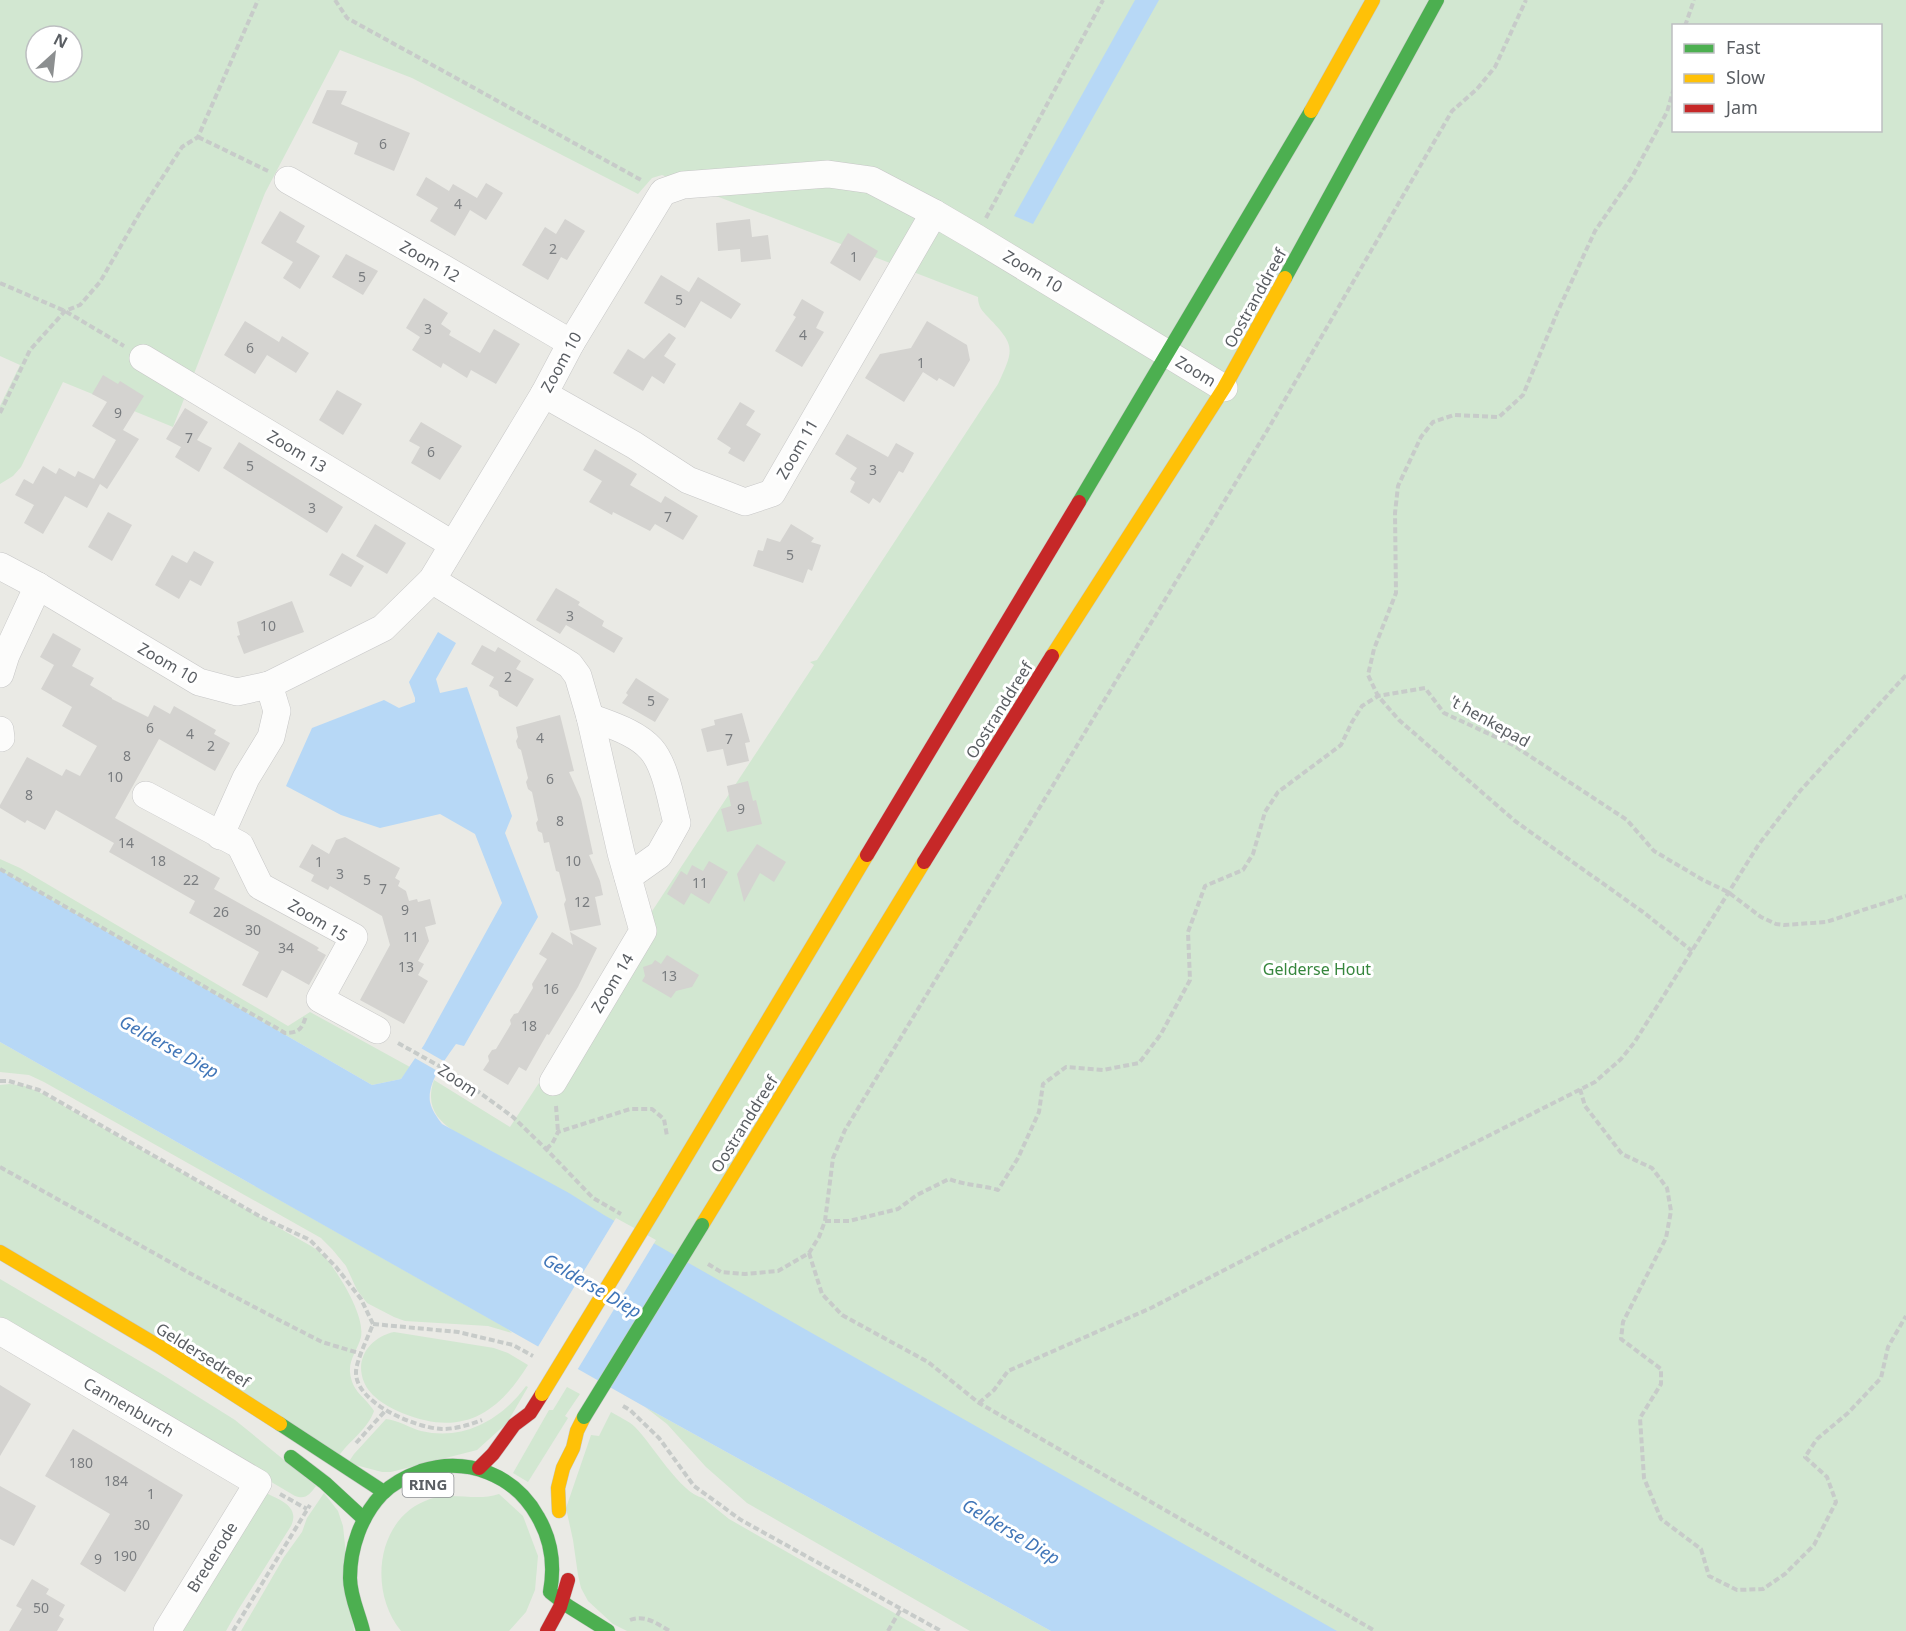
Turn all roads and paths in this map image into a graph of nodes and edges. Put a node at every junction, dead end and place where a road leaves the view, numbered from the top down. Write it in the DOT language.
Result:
graph roads {
  1 [pos="258,0"];
  2 [pos="335,0"];
  3 [pos="1103,0"];
  4 [pos="1373,0"];
  5 [pos="1437,0"];
  6 [pos="1526,0"];
  7 [pos="1694,0"];
  8 [pos="1686,24"];
  9 [pos="1672,95"];
  10 [pos="198,137"];
  11 [pos="288,180"];
  12 [pos="663,192"];
  13 [pos="934,213"];
  14 [pos="975,237"];
  15 [pos="0,283"];
  16 [pos="65,311"];
  17 [pos="571,343"];
  18 [pos="1168,353"];
  19 [pos="143,357"];
  20 [pos="1224,388"];
  21 [pos="544,394"];
  22 [pos="0,413"];
  23 [pos="452,544"];
  24 [pos="0,566"];
  25 [pos="432,580"];
  26 [pos="38,586"];
  27 [pos="0,674"];
  28 [pos="1906,675"];
  29 [pos="269,686"];
  30 [pos="1378,696"];
  31 [pos="590,717"];
  32 [pos="146,795"];
  33 [pos="220,836"];
  34 [pos="0,869"];
  35 [pos="628,878"];
  36 [pos="1728,892"];
  37 [pos="1906,896"];
  38 [pos="1692,951"];
  39 [pos="309,1008"];
  40 [pos="377,1030"];
  41 [pos="402,1045"];
  42 [pos="0,1081"];
  43 [pos="553,1082"];
  44 [pos="1580,1089"];
  45 [pos="664,1145"];
  46 [pos="0,1167"];
  47 [pos="825,1221"];
  48 [pos="0,1252"];
  49 [pos="809,1253"];
  50 [pos="752,1274"];
  51 [pos="1906,1316"];
  52 [pos="373,1324"];
  53 [pos="0,1331"];
  54 [pos="362,1354"];
  55 [pos="542,1361"];
  56 [pos="979,1403"];
  57 [pos="620,1404"];
  58 [pos="530,1413"];
  59 [pos="482,1420"];
  60 [pos="577,1431"];
  61 [pos="526,1432"];
  62 [pos="560,1442"];
  63 [pos="278,1446"];
  64 [pos="479,1468"];
  65 [pos="501,1469"];
  66 [pos="258,1483"];
  67 [pos="480,1483"];
  68 [pos="384,1492"];
  69 [pos="307,1509"];
  70 [pos="364,1519"];
  71 [pos="563,1526"];
  72 [pos="296,1527"];
  73 [pos="376,1532"];
  74 [pos="569,1563"];
  75 [pos="550,1592"];
  76 [pos="562,1602"];
  77 [pos="901,1609"];
  78 [pos="627,1623"];
  79 [pos="542,1626"];
  80 [pos="167,1631"];
  81 [pos="232,1631"];
  82 [pos="363,1631"];
  83 [pos="609,1631"];
  84 [pos="670,1631"];
  85 [pos="888,1631"];
  86 [pos="941,1631"];
  87 [pos="1375,1631"];
  1 -- 10 [label="path"];
  2 -- 12 [label="path"];
  3 -- 14 [label="path"];
  4 -- 18 [label="main road, Oostranddreef"];
  5 -- 20 [label="main road, Oostranddreef"];
  6 -- 47 [label="path"];
  7 -- 8 [label="path"];
  9 -- 30 [label="path"];
  10 -- 11 [label="path"];
  10 -- 16 [label="path"];
  11 -- 17 [label="street, Zoom 12"];
  12 -- 13 [label="street, Zoom 10"];
  12 -- 17 [label="street, Zoom 10"];
  13 -- 14 [label="street, Zoom 10"];
  13 -- 21 [label="street, Zoom 11"];
  14 -- 18 [label="street, Zoom 10"];
  15 -- 16 [label="path"];
  16 -- 19 [label="path"];
  16 -- 22 [label="path"];
  17 -- 21 [label="street, Zoom 10"];
  18 -- 20 [label="street, Zoom"];
  18 -- 58 [label="main road, Oostranddreef, bridge"];
  19 -- 23 [label="street, Zoom 13"];
  20 -- 60 [label="main road, Oostranddreef, bridge"];
  21 -- 23 [label="street, Zoom 10"];
  23 -- 25 [label="street, Zoom 10"];
  24 -- 26 [label="street, Zoom 10"];
  25 -- 29 [label="street, Zoom 10"];
  25 -- 31 [label="street, Zoom 14"];
  26 -- 27 [label="street"];
  26 -- 29 [label="street, Zoom 10"];
  28 -- 36 [label="path"];
  29 -- 33 [label="street"];
  30 -- 36 [label="path, 't henkepad"];
  30 -- 38 [label="path"];
  30 -- 47 [label="path"];
  31 -- 35 [label="street, Zoom 14"];
  31 -- 35 [label="street"];
  32 -- 33 [label="street, Zoom 15"];
  33 -- 40 [label="street, Zoom 15"];
  34 -- 39 [label="path"];
  35 -- 43 [label="street, Zoom 14"];
  36 -- 37 [label="path, 't henkepad"];
  36 -- 38 [label="path"];
  38 -- 44 [label="path"];
  41 -- 45 [label="path, Zoom"];
  42 -- 52 [label="path"];
  44 -- 51 [label="path"];
  44 -- 56 [label="path"];
  46 -- 54 [label="path"];
  47 -- 49 [label="path"];
  48 -- 68 [label="main road, Geldersedreef"];
  49 -- 50 [label="path"];
  49 -- 56 [label="path"];
  52 -- 54 [label="path"];
  52 -- 55 [label="path"];
  53 -- 66 [label="street, Cannenburch"];
  54 -- 59 [label="path"];
  56 -- 87 [label="path"];
  57 -- 77 [label="path"];
  58 -- 61 [label="main road, Oostranddreef"];
  58 -- 64 [label="main road, Oostranddreef"];
  60 -- 62 [label="main road"];
  60 -- 71 [label="main road, Oostranddreef"];
  63 -- 70 [label="main road"];
  64 -- 65 [label="main road, RING"];
  64 -- 68 [label="main road, RING"];
  65 -- 67 [label="main road"];
  65 -- 75 [label="main road, RING"];
  66 -- 69 [label="path"];
  66 -- 80 [label="street, Brederode"];
  68 -- 70 [label="main road, RING"];
  70 -- 73 [label="main road"];
  70 -- 82 [label="main road, RING"];
  72 -- 81 [label="path"];
  74 -- 76 [label="main road, RING"];
  75 -- 76 [label="main road"];
  75 -- 79 [label="main road, RING"];
  76 -- 79 [label="main road, RING"];
  76 -- 83 [label="main road"];
  77 -- 85 [label="path"];
  77 -- 86 [label="path"];
  78 -- 84 [label="path"];
}
